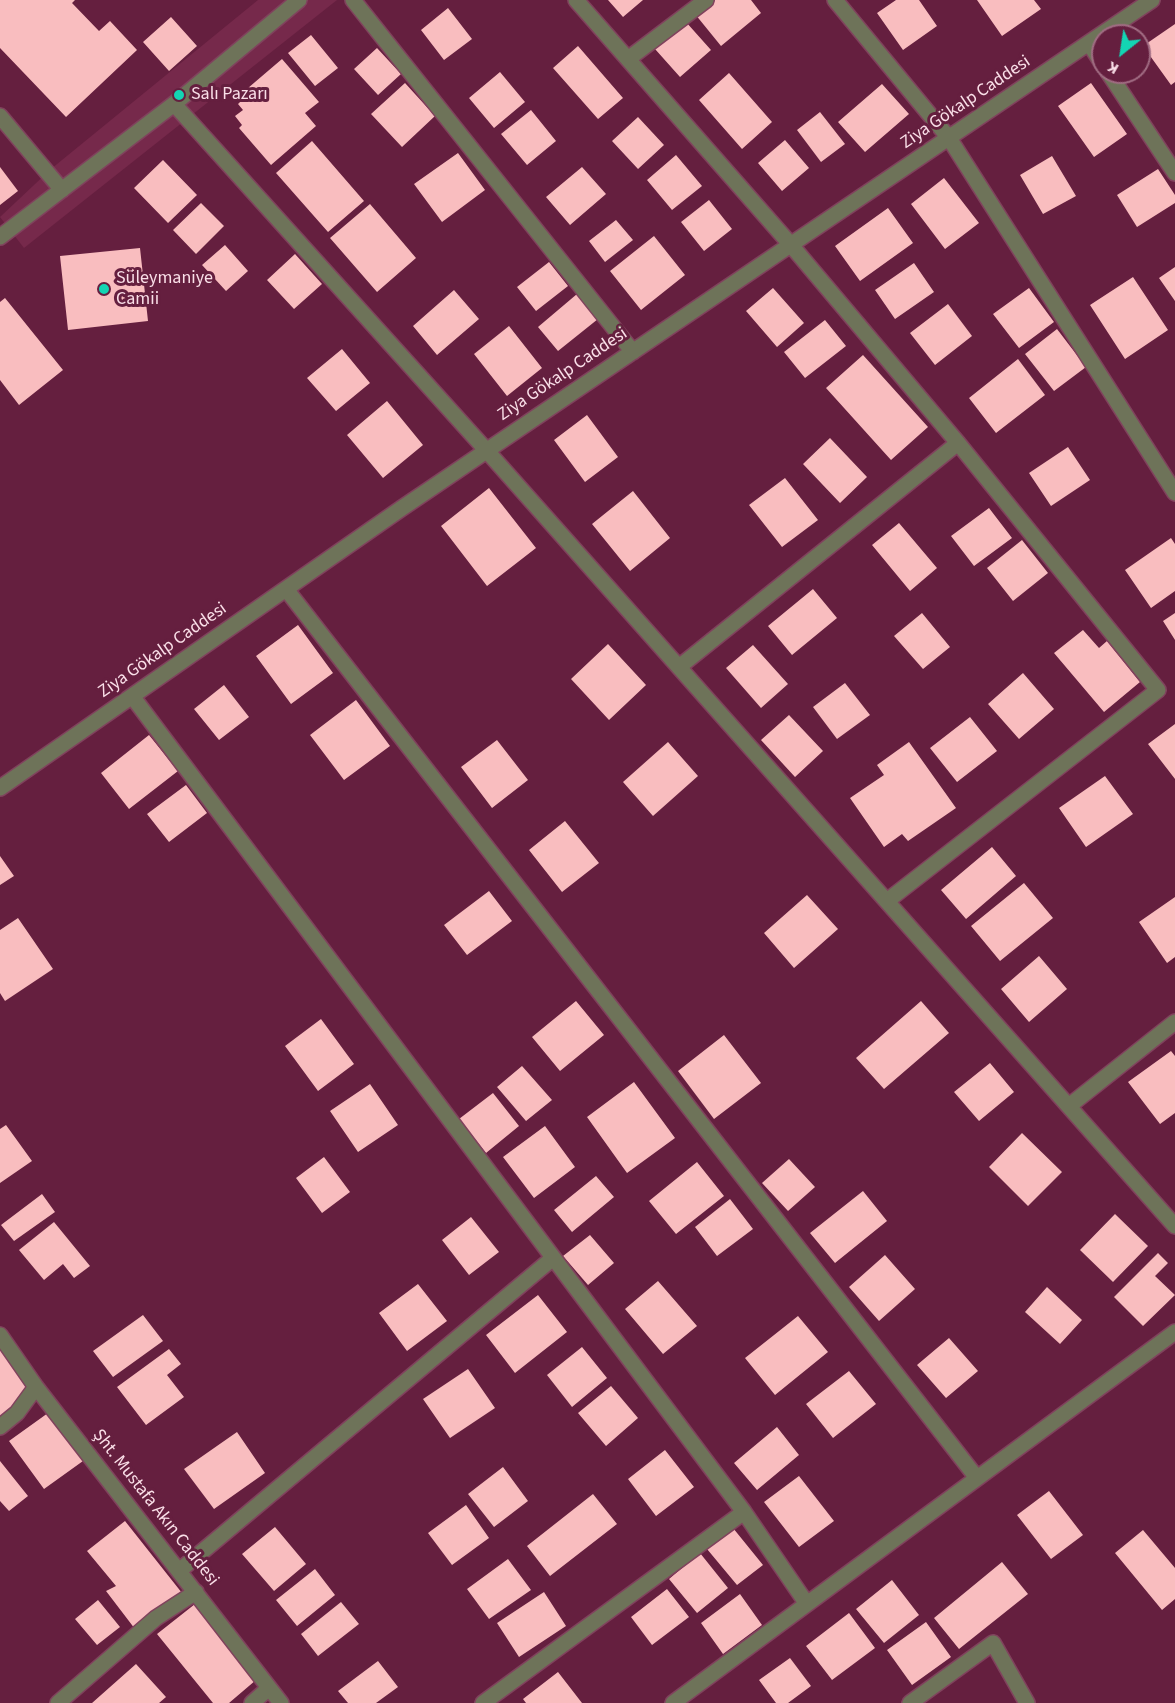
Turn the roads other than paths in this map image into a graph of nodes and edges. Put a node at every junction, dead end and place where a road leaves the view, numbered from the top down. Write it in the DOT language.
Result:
graph roads {
  1 [pos="299,0"];
  2 [pos="353,0"];
  3 [pos="576,0"];
  4 [pos="706,0"];
  5 [pos="835,0"];
  6 [pos="1152,0"];
  7 [pos="1089,43"];
  8 [pos="1091,46"];
  9 [pos="628,59"];
  10 [pos="1116,84"];
  11 [pos="174,104"];
  12 [pos="0,116"];
  13 [pos="949,138"];
  14 [pos="1175,174"];
  15 [pos="62,190"];
  16 [pos="0,237"];
  17 [pos="791,245"];
  18 [pos="633,352"];
  19 [pos="958,443"];
  20 [pos="487,451"];
  21 [pos="1175,493"];
  22 [pos="286,589"];
  23 [pos="679,667"];
  24 [pos="132,696"];
  25 [pos="0,788"];
  26 [pos="887,900"];
  27 [pos="1175,1022"];
  28 [pos="1069,1106"];
  29 [pos="1175,1226"];
  30 [pos="554,1258"];
  31 [pos="1175,1332"];
  32 [pos="0,1335"];
  33 [pos="36,1387"];
  34 [pos="0,1427"];
  35 [pos="977,1478"];
  36 [pos="744,1512"];
  37 [pos="179,1571"];
  38 [pos="196,1592"];
  39 [pos="807,1604"];
  40 [pos="270,1688"];
  41 [pos="58,1703"];
  42 [pos="252,1703"];
  43 [pos="281,1703"];
  44 [pos="483,1703"];
  45 [pos="673,1703"];
  46 [pos="910,1703"];
  47 [pos="1027,1703"];
  1 -- 11 [label="street"];
  2 -- 18 [label="street"];
  3 -- 9 [label="street"];
  4 -- 9 [label="street"];
  5 -- 13 [label="street"];
  6 -- 7 [label="street, Ziya Gökalp Caddesi"];
  7 -- 8 [label="street"];
  7 -- 13 [label="street, Ziya Gökalp Caddesi"];
  9 -- 17 [label="street"];
  10 -- 14 [label="street"];
  11 -- 15 [label="street"];
  11 -- 20 [label="street"];
  12 -- 15 [label="street"];
  13 -- 17 [label="street, Ziya Gökalp Caddesi"];
  13 -- 21 [label="street"];
  15 -- 16 [label="street"];
  17 -- 18 [label="street, Ziya Gökalp Caddesi"];
  17 -- 19 [label="street"];
  18 -- 20 [label="street, Ziya Gökalp Caddesi"];
  19 -- 23 [label="street"];
  19 -- 26 [label="street"];
  20 -- 22 [label="street, Ziya Gökalp Caddesi"];
  20 -- 23 [label="street"];
  22 -- 24 [label="street, Ziya Gökalp Caddesi"];
  22 -- 35 [label="street"];
  23 -- 26 [label="street"];
  24 -- 25 [label="street, Ziya Gökalp Caddesi"];
  24 -- 30 [label="street"];
  26 -- 28 [label="street"];
  27 -- 28 [label="street"];
  28 -- 29 [label="street"];
  30 -- 36 [label="street"];
  30 -- 37 [label="street"];
  31 -- 35 [label="street"];
  32 -- 33 [label="street, Şht. Mustafa Akın Caddesi"];
  33 -- 34 [label="street"];
  33 -- 37 [label="street, Şht. Mustafa Akın Caddesi"];
  35 -- 39 [label="street"];
  36 -- 39 [label="street"];
  36 -- 44 [label="street"];
  37 -- 38 [label="street, Şht. Mustafa Akın Caddesi"];
  38 -- 40 [label="street, Şht. Mustafa Akın Caddesi"];
  38 -- 41 [label="street"];
  39 -- 45 [label="street"];
  40 -- 42 [label="street"];
  40 -- 43 [label="street, Şht. Mustafa Akın Caddesi"];
  46 -- 47 [label="street"];
}
